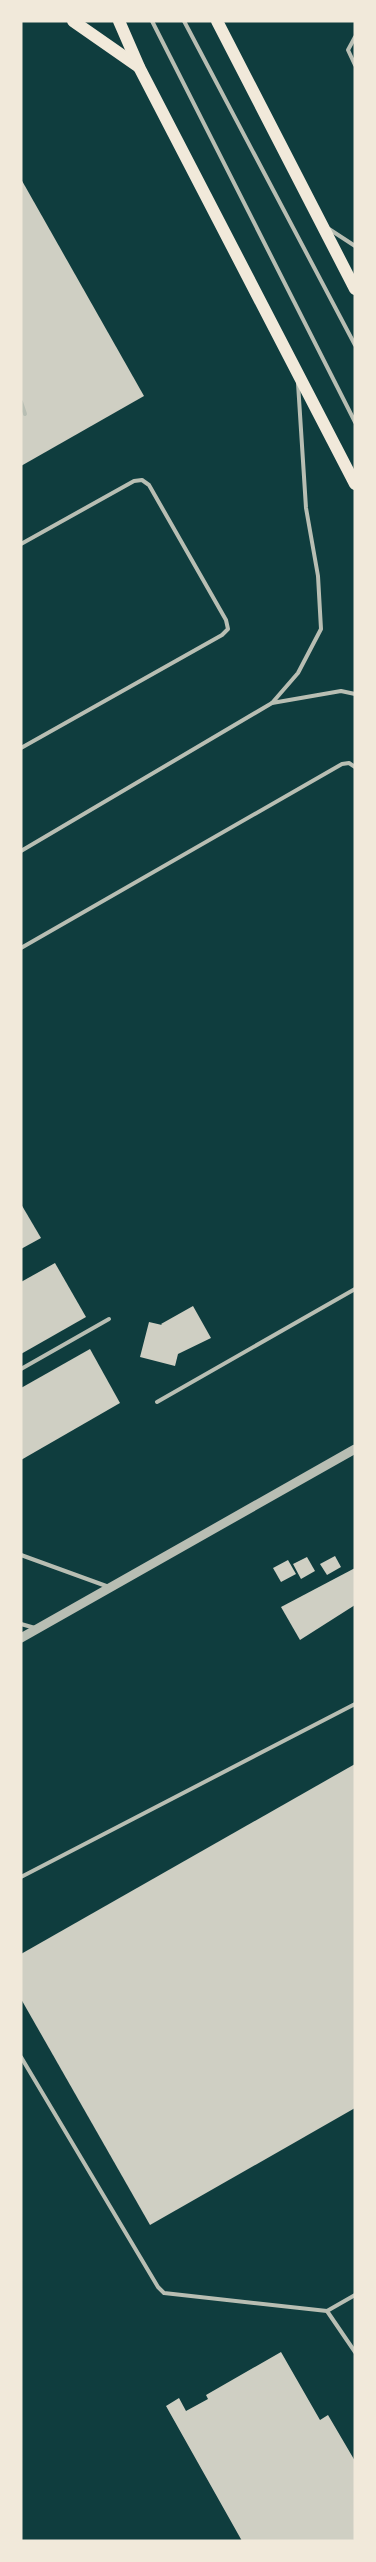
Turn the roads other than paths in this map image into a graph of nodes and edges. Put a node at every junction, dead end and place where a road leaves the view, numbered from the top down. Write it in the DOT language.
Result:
graph roads {
  1 [pos="73,21"];
  2 [pos="119,21"];
  3 [pos="152,21"];
  4 [pos="184,21"];
  5 [pos="217,21"];
  6 [pos="355,37"];
  7 [pos="355,65"];
  8 [pos="139,67"];
  9 [pos="320,223"];
  10 [pos="355,246"];
  11 [pos="355,289"];
  12 [pos="355,345"];
  13 [pos="297,375"];
  14 [pos="21,402"];
  15 [pos="25,414"];
  16 [pos="355,422"];
  17 [pos="355,484"];
  18 [pos="21,544"];
  19 [pos="355,694"];
  20 [pos="272,703"];
  21 [pos="21,748"];
  22 [pos="355,767"];
  23 [pos="21,851"];
  24 [pos="21,948"];
  25 [pos="355,1289"];
  26 [pos="109,1319"];
  27 [pos="21,1369"];
  28 [pos="157,1402"];
  29 [pos="355,1449"];
  30 [pos="21,1555"];
  31 [pos="111,1587"];
  32 [pos="21,1624"];
  33 [pos="37,1629"];
  34 [pos="21,1638"];
  35 [pos="355,1704"];
  36 [pos="21,1877"];
  37 [pos="21,2057"];
  38 [pos="355,2295"];
  39 [pos="326,2311"];
  40 [pos="355,2352"];
  1 -- 8 [label="main road"];
  2 -- 8 [label="main road"];
  3 -- 16 [label="lane"];
  4 -- 12 [label="lane"];
  5 -- 9 [label="main road"];
  6 -- 7 [label="lane"];
  8 -- 13 [label="main road"];
  9 -- 10 [label="lane"];
  9 -- 11 [label="main road"];
  13 -- 17 [label="main road"];
  13 -- 20 [label="lane"];
  14 -- 15 [label="lane"];
  18 -- 21 [label="lane"];
  19 -- 20 [label="lane"];
  20 -- 23 [label="lane"];
  22 -- 24 [label="lane"];
  25 -- 28 [label="lane"];
  26 -- 27 [label="lane"];
  29 -- 31 [label="street"];
  30 -- 31 [label="lane"];
  31 -- 33 [label="street"];
  32 -- 33 [label="lane"];
  33 -- 34 [label="street"];
  35 -- 36 [label="lane"];
  37 -- 39 [label="lane"];
  38 -- 39 [label="lane"];
  39 -- 40 [label="lane"];
}
